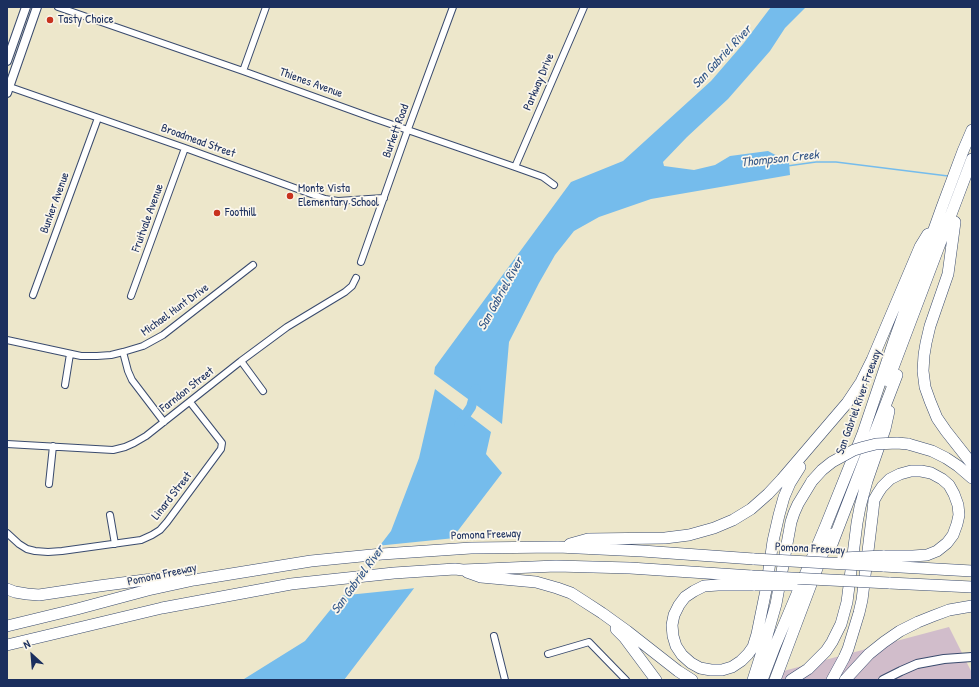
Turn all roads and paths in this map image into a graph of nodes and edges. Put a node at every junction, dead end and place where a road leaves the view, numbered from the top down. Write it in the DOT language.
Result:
graph roads {
  1 [pos="26,7"];
  2 [pos="37,7"];
  3 [pos="58,7"];
  4 [pos="266,7"];
  5 [pos="452,7"];
  6 [pos="584,7"];
  7 [pos="7,61"];
  8 [pos="243,71"];
  9 [pos="8,89"];
  10 [pos="98,118"];
  11 [pos="408,129"];
  12 [pos="972,130"];
  13 [pos="185,148"];
  14 [pos="969,153"];
  15 [pos="515,167"];
  16 [pos="972,176"];
  17 [pos="554,185"];
  18 [pos="384,198"];
  19 [pos="951,209"];
  20 [pos="938,220"];
  21 [pos="955,222"];
  22 [pos="361,262"];
  23 [pos="253,265"];
  24 [pos="356,278"];
  25 [pos="33,295"];
  26 [pos="131,296"];
  27 [pos="7,340"];
  28 [pos="894,342"];
  29 [pos="123,352"];
  30 [pos="70,354"];
  31 [pos="241,361"];
  32 [pos="895,380"];
  33 [pos="65,385"];
  34 [pos="263,391"];
  35 [pos="190,402"];
  36 [pos="164,422"];
  37 [pos="826,429"];
  38 [pos="7,444"];
  39 [pos="53,446"];
  40 [pos="972,464"];
  41 [pos="972,478"];
  42 [pos="49,484"];
  43 [pos="110,515"];
  44 [pos="7,533"];
  45 [pos="114,544"];
  46 [pos="554,547"];
  47 [pos="883,561"];
  48 [pos="459,570"];
  49 [pos="972,571"];
  50 [pos="194,580"];
  51 [pos="753,580"];
  52 [pos="972,587"];
  53 [pos="7,589"];
  54 [pos="972,606"];
  55 [pos="602,613"];
  56 [pos="7,626"];
  57 [pos="783,627"];
  58 [pos="494,636"];
  59 [pos="7,646"];
  60 [pos="548,654"];
  61 [pos="971,659"];
  62 [pos="505,680"];
  63 [pos="626,680"];
  64 [pos="656,680"];
  65 [pos="692,680"];
  66 [pos="753,680"];
  67 [pos="762,680"];
  68 [pos="769,680"];
  69 [pos="775,680"];
  70 [pos="780,680"];
  71 [pos="791,680"];
  72 [pos="832,680"];
  73 [pos="845,680"];
  74 [pos="883,680"];
  1 -- 7 [label="main road"];
  2 -- 9 [label="main road"];
  3 -- 8 [label="street, Thienes Avenue"];
  4 -- 8 [label="street"];
  5 -- 11 [label="street, Burkett Road"];
  6 -- 15 [label="street, Parkway Drive"];
  8 -- 11 [label="street, Thienes Avenue"];
  9 -- 10 [label="street, Broadmead Street"];
  10 -- 13 [label="street, Broadmead Street"];
  10 -- 25 [label="street, Bunker Avenue"];
  11 -- 15 [label="street, Thienes Avenue"];
  11 -- 18 [label="street, Burkett Road"];
  12 -- 14 [label="highway, San Gabriel River Freeway"];
  13 -- 18 [label="street, Broadmead Street"];
  13 -- 26 [label="street, Fruitvale Avenue"];
  14 -- 19 [label="highway, San Gabriel River Freeway"];
  15 -- 17 [label="street, Thienes Avenue"];
  16 -- 19 [label="highway, San Gabriel River Freeway"];
  18 -- 22 [label="street, Burkett Road"];
  19 -- 20 [label="highway, San Gabriel River Freeway"];
  19 -- 21 [label="highway, San Gabriel River Freeway"];
  19 -- 28 [label="highway"];
  19 -- 69 [label="highway"];
  20 -- 28 [label="highway, San Gabriel River Freeway"];
  20 -- 37 [label="highway"];
  21 -- 32 [label="highway, San Gabriel River Freeway"];
  21 -- 40 [label="highway"];
  23 -- 29 [label="street, Michael Hunt Drive"];
  24 -- 31 [label="street, Farndon Street"];
  27 -- 30 [label="street, Michael Hunt Drive"];
  28 -- 57 [label="highway, San Gabriel River Freeway"];
  29 -- 30 [label="street, Michael Hunt Drive"];
  29 -- 36 [label="street"];
  30 -- 33 [label="street"];
  31 -- 34 [label="street"];
  31 -- 35 [label="street, Farndon Street"];
  32 -- 70 [label="highway, San Gabriel River Freeway"];
  32 -- 71 [label="highway"];
  35 -- 36 [label="street, Farndon Street"];
  35 -- 45 [label="street, Linard Street"];
  36 -- 39 [label="street, Farndon Street"];
  37 -- 46 [label="highway"];
  37 -- 51 [label="highway"];
  38 -- 39 [label="street, Farndon Street"];
  39 -- 42 [label="street"];
  41 -- 66 [label="highway, bridge"];
  43 -- 45 [label="street"];
  44 -- 45 [label="street, Linard Street"];
  46 -- 47 [label="highway, Pomona Freeway, bridge"];
  46 -- 50 [label="highway, Pomona Freeway"];
  47 -- 49 [label="highway, Pomona Freeway"];
  47 -- 72 [label="highway"];
  48 -- 51 [label="highway"];
  48 -- 55 [label="highway"];
  48 -- 59 [label="highway"];
  50 -- 53 [label="highway"];
  50 -- 56 [label="highway, Pomona Freeway"];
  51 -- 52 [label="highway, bridge"];
  54 -- 73 [label="highway"];
  55 -- 64 [label="highway"];
  55 -- 65 [label="highway"];
  57 -- 67 [label="highway, San Gabriel River Freeway"];
  57 -- 68 [label="highway"];
  58 -- 62 [label="street"];
  60 -- 63 [label="street"];
  61 -- 74 [label="main road"];
}
